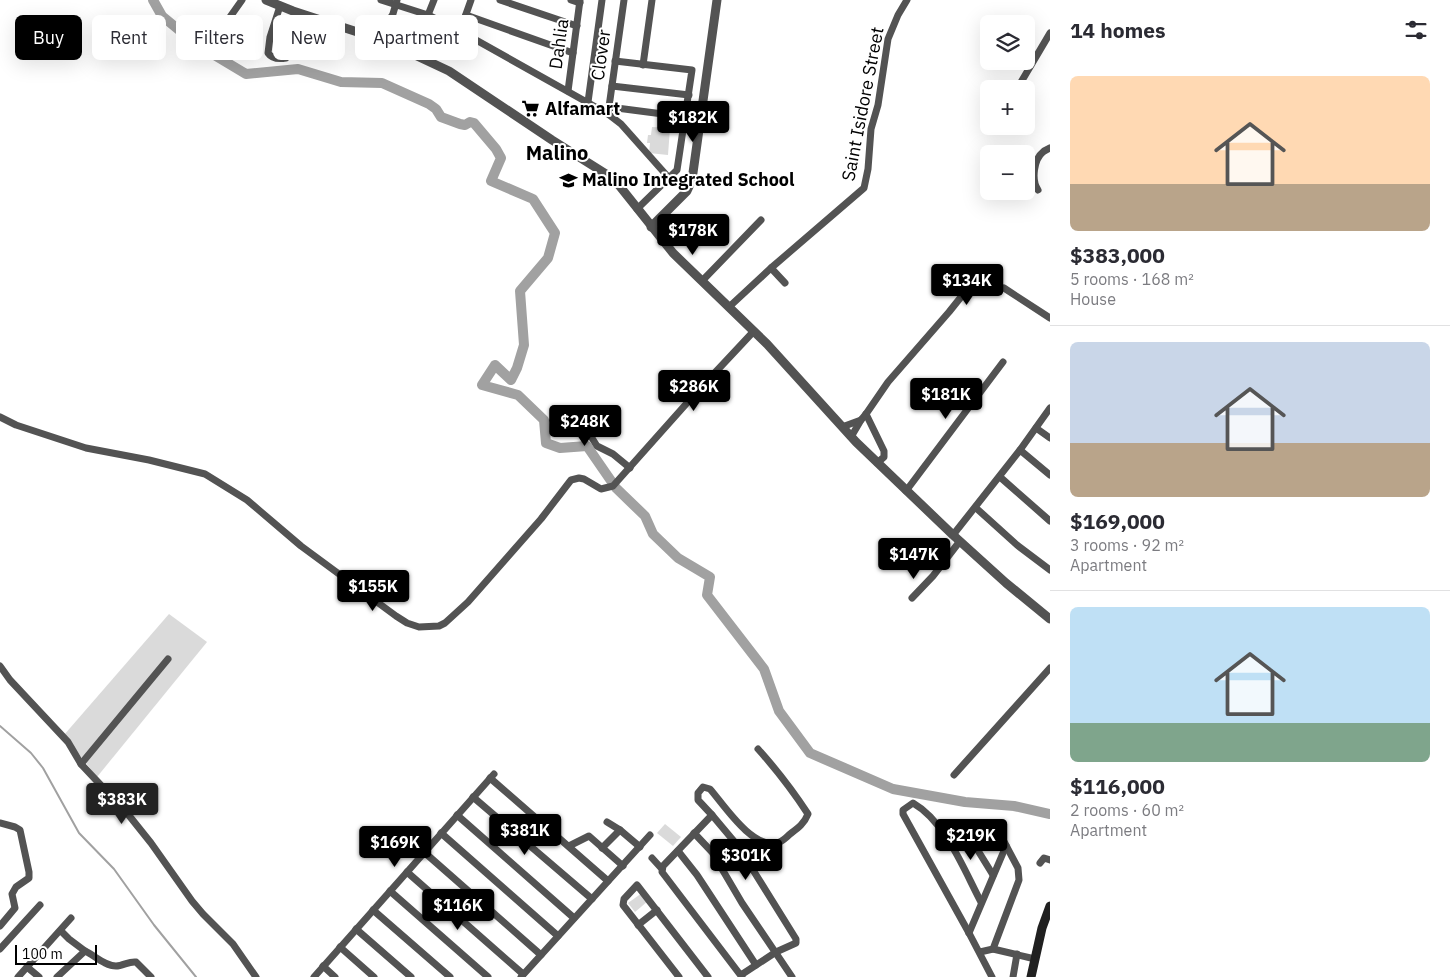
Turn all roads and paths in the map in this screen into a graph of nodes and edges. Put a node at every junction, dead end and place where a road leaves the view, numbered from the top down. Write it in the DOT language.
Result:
graph roads {
  1 [pos="242,0"];
  2 [pos="266,0"];
  3 [pos="381,0"];
  4 [pos="434,0"];
  5 [pos="472,0"];
  6 [pos="500,0"];
  7 [pos="571,0"];
  8 [pos="602,0"];
  9 [pos="624,0"];
  10 [pos="652,0"];
  11 [pos="717,0"];
  12 [pos="907,0"];
  13 [pos="580,1"];
  14 [pos="396,2"];
  15 [pos="280,6"];
  16 [pos="232,15"];
  17 [pos="277,15"];
  18 [pos="392,15"];
  19 [pos="428,15"];
  20 [pos="466,15"];
  21 [pos="478,19"];
  22 [pos="576,26"];
  23 [pos="273,27"];
  24 [pos="355,29"];
  25 [pos="1050,33"];
  26 [pos="478,41"];
  27 [pos="573,53"];
  28 [pos="273,57"];
  29 [pos="428,60"];
  30 [pos="615,61"];
  31 [pos="642,65"];
  32 [pos="1022,80"];
  33 [pos="612,86"];
  34 [pos="568,91"];
  35 [pos="689,94"];
  36 [pos="588,102"];
  37 [pos="608,110"];
  38 [pos="686,117"];
  39 [pos="1050,148"];
  40 [pos="669,178"];
  41 [pos="1038,190"];
  42 [pos="637,209"];
  43 [pos="762,220"];
  44 [pos="651,227"];
  45 [pos="771,268"];
  46 [pos="702,281"];
  47 [pos="785,283"];
  48 [pos="969,287"];
  49 [pos="1004,288"];
  50 [pos="729,307"];
  51 [pos="1050,318"];
  52 [pos="754,331"];
  53 [pos="1003,362"];
  54 [pos="1049,412"];
  55 [pos="0,417"];
  56 [pos="864,417"];
  57 [pos="553,420"];
  58 [pos="842,427"];
  59 [pos="1036,428"];
  60 [pos="852,437"];
  61 [pos="1050,438"];
  62 [pos="1020,450"];
  63 [pos="877,463"];
  64 [pos="630,468"];
  65 [pos="1050,475"];
  66 [pos="1000,477"];
  67 [pos="906,491"];
  68 [pos="976,508"];
  69 [pos="1050,521"];
  70 [pos="957,538"];
  71 [pos="1050,570"];
  72 [pos="912,598"];
  73 [pos="1049,615"];
  74 [pos="168,659"];
  75 [pos="0,666"];
  76 [pos="1050,668"];
  77 [pos="758,749"];
  78 [pos="81,764"];
  79 [pos="954,775"];
  80 [pos="474,797"];
  81 [pos="712,815"];
  82 [pos="457,816"];
  83 [pos="607,822"];
  84 [pos="0,823"];
  85 [pos="620,830"];
  86 [pos="441,833"];
  87 [pos="694,833"];
  88 [pos="650,834"];
  89 [pos="944,834"];
  90 [pos="968,836"];
  91 [pos="569,846"];
  92 [pos="1006,846"];
  93 [pos="640,847"];
  94 [pos="602,848"];
  95 [pos="678,851"];
  96 [pos="424,852"];
  97 [pos="652,858"];
  98 [pos="1050,860"];
  99 [pos="1040,863"];
  100 [pos="623,866"];
  101 [pos="662,869"];
  102 [pos="407,872"];
  103 [pos="993,875"];
  104 [pos="608,880"];
  105 [pos="390,890"];
  106 [pos="592,899"];
  107 [pos="982,902"];
  108 [pos="40,906"];
  109 [pos="1050,906"];
  110 [pos="373,910"];
  111 [pos="657,910"];
  112 [pos="71,918"];
  113 [pos="574,918"];
  114 [pos="638,925"];
  115 [pos="0,926"];
  116 [pos="356,929"];
  117 [pos="61,931"];
  118 [pos="969,932"];
  119 [pos="558,936"];
  120 [pos="0,947"];
  121 [pos="340,947"];
  122 [pos="993,949"];
  123 [pos="85,951"];
  124 [pos="776,952"];
  125 [pos="980,952"];
  126 [pos="1017,954"];
  127 [pos="541,955"];
  128 [pos="1035,959"];
  129 [pos="323,966"];
  130 [pos="756,966"];
  131 [pos="27,967"];
  132 [pos="522,976"];
  133 [pos="742,976"];
  134 [pos="18,977"];
  135 [pos="39,977"];
  136 [pos="57,977"];
  137 [pos="150,977"];
  138 [pos="256,977"];
  139 [pos="314,977"];
  140 [pos="335,977"];
  141 [pos="374,977"];
  142 [pos="411,977"];
  143 [pos="450,977"];
  144 [pos="488,977"];
  145 [pos="679,977"];
  146 [pos="708,977"];
  147 [pos="792,977"];
  148 [pos="992,977"];
  149 [pos="1013,977"];
  150 [pos="1031,977"];
  1 -- 16 [label="street"];
  2 -- 15 [label="street"];
  3 -- 14 [label="street"];
  4 -- 19 [label="street"];
  5 -- 20 [label="street"];
  6 -- 22 [label="street"];
  7 -- 13 [label="street"];
  8 -- 36 [label="street"];
  9 -- 30 [label="street, Clover"];
  10 -- 31 [label="street"];
  11 -- 44 [label="street"];
  12 -- 45 [label="street, Saint Isidore Street"];
  13 -- 22 [label="street, Dahlia"];
  14 -- 18 [label="street"];
  14 -- 19 [label="street"];
  15 -- 17 [label="street"];
  15 -- 24 [label="street"];
  21 -- 27 [label="street"];
  22 -- 27 [label="street, Dahlia"];
  23 -- 28 [label="street"];
  25 -- 32 [label="street"];
  26 -- 34 [label="street"];
  27 -- 34 [label="street, Dahlia"];
  29 -- 42 [label="street"];
  30 -- 31 [label="street"];
  30 -- 33 [label="street, Clover"];
  31 -- 35 [label="street"];
  33 -- 35 [label="street"];
  33 -- 37 [label="street, Clover"];
  34 -- 36 [label="street"];
  35 -- 38 [label="street"];
  36 -- 37 [label="street"];
  37 -- 38 [label="street"];
  37 -- 40 [label="street"];
  38 -- 40 [label="street"];
  39 -- 41 [label="street"];
  40 -- 42 [label="street"];
  42 -- 44 [label="street"];
  43 -- 46 [label="street"];
  44 -- 46 [label="street"];
  45 -- 47 [label="street"];
  45 -- 50 [label="street, Saint Isidore Street"];
  46 -- 50 [label="street"];
  48 -- 56 [label="street"];
  49 -- 51 [label="street"];
  50 -- 52 [label="street"];
  52 -- 58 [label="street"];
  52 -- 64 [label="street"];
  53 -- 67 [label="street"];
  54 -- 59 [label="street"];
  55 -- 64 [label="street"];
  56 -- 58 [label="street"];
  56 -- 60 [label="street"];
  56 -- 63 [label="street"];
  57 -- 64 [label="street"];
  58 -- 60 [label="street"];
  59 -- 61 [label="street"];
  59 -- 62 [label="street"];
  60 -- 63 [label="street"];
  62 -- 65 [label="street"];
  62 -- 66 [label="street"];
  63 -- 67 [label="street"];
  66 -- 68 [label="street"];
  66 -- 69 [label="street"];
  67 -- 70 [label="street"];
  68 -- 70 [label="street"];
  68 -- 71 [label="street"];
  70 -- 72 [label="street"];
  70 -- 73 [label="street"];
  74 -- 78 [label="street"];
  75 -- 78 [label="street"];
  76 -- 79 [label="street"];
  77 -- 81 [label="street"];
  78 -- 138 [label="street"];
  80 -- 82 [label="street"];
  80 -- 91 [label="street"];
  80 -- 106 [label="street"];
  81 -- 87 [label="street"];
  81 -- 124 [label="street"];
  82 -- 86 [label="street"];
  82 -- 113 [label="street"];
  83 -- 85 [label="street"];
  84 -- 115 [label="street"];
  85 -- 93 [label="street"];
  85 -- 94 [label="street"];
  86 -- 96 [label="street"];
  86 -- 119 [label="street"];
  87 -- 95 [label="street"];
  87 -- 124 [label="street"];
  88 -- 93 [label="street"];
  89 -- 90 [label="street"];
  89 -- 107 [label="street"];
  89 -- 118 [label="street"];
  90 -- 92 [label="street"];
  90 -- 103 [label="street"];
  91 -- 94 [label="street"];
  91 -- 104 [label="street"];
  92 -- 103 [label="street"];
  92 -- 122 [label="street"];
  93 -- 100 [label="street"];
  94 -- 100 [label="street"];
  95 -- 101 [label="street"];
  95 -- 130 [label="street"];
  96 -- 102 [label="street"];
  96 -- 127 [label="street"];
  97 -- 101 [label="street"];
  98 -- 99 [label="street"];
  100 -- 104 [label="street"];
  101 -- 133 [label="street"];
  102 -- 105 [label="street"];
  102 -- 132 [label="street"];
  103 -- 107 [label="street"];
  104 -- 106 [label="street"];
  105 -- 110 [label="street"];
  105 -- 144 [label="street"];
  106 -- 113 [label="street"];
  107 -- 118 [label="street"];
  108 -- 120 [label="street"];
  109 -- 128 [label="main road"];
  110 -- 116 [label="street"];
  110 -- 143 [label="street"];
  111 -- 114 [label="street"];
  111 -- 114 [label="street"];
  111 -- 146 [label="street"];
  112 -- 117 [label="street"];
  113 -- 119 [label="street"];
  114 -- 145 [label="street"];
  116 -- 121 [label="street"];
  116 -- 142 [label="street"];
  117 -- 123 [label="street"];
  117 -- 131 [label="street"];
  118 -- 125 [label="street"];
  119 -- 127 [label="street"];
  121 -- 129 [label="street"];
  121 -- 141 [label="street"];
  122 -- 125 [label="street"];
  122 -- 126 [label="street"];
  123 -- 136 [label="street"];
  123 -- 137 [label="street"];
  124 -- 130 [label="street"];
  124 -- 147 [label="street"];
  125 -- 148 [label="street"];
  126 -- 128 [label="street"];
  126 -- 149 [label="street"];
  127 -- 132 [label="street"];
  128 -- 150 [label="main road"];
  129 -- 139 [label="street"];
  129 -- 140 [label="street"];
  130 -- 133 [label="street"];
  131 -- 134 [label="street"];
  131 -- 135 [label="street"];
}
